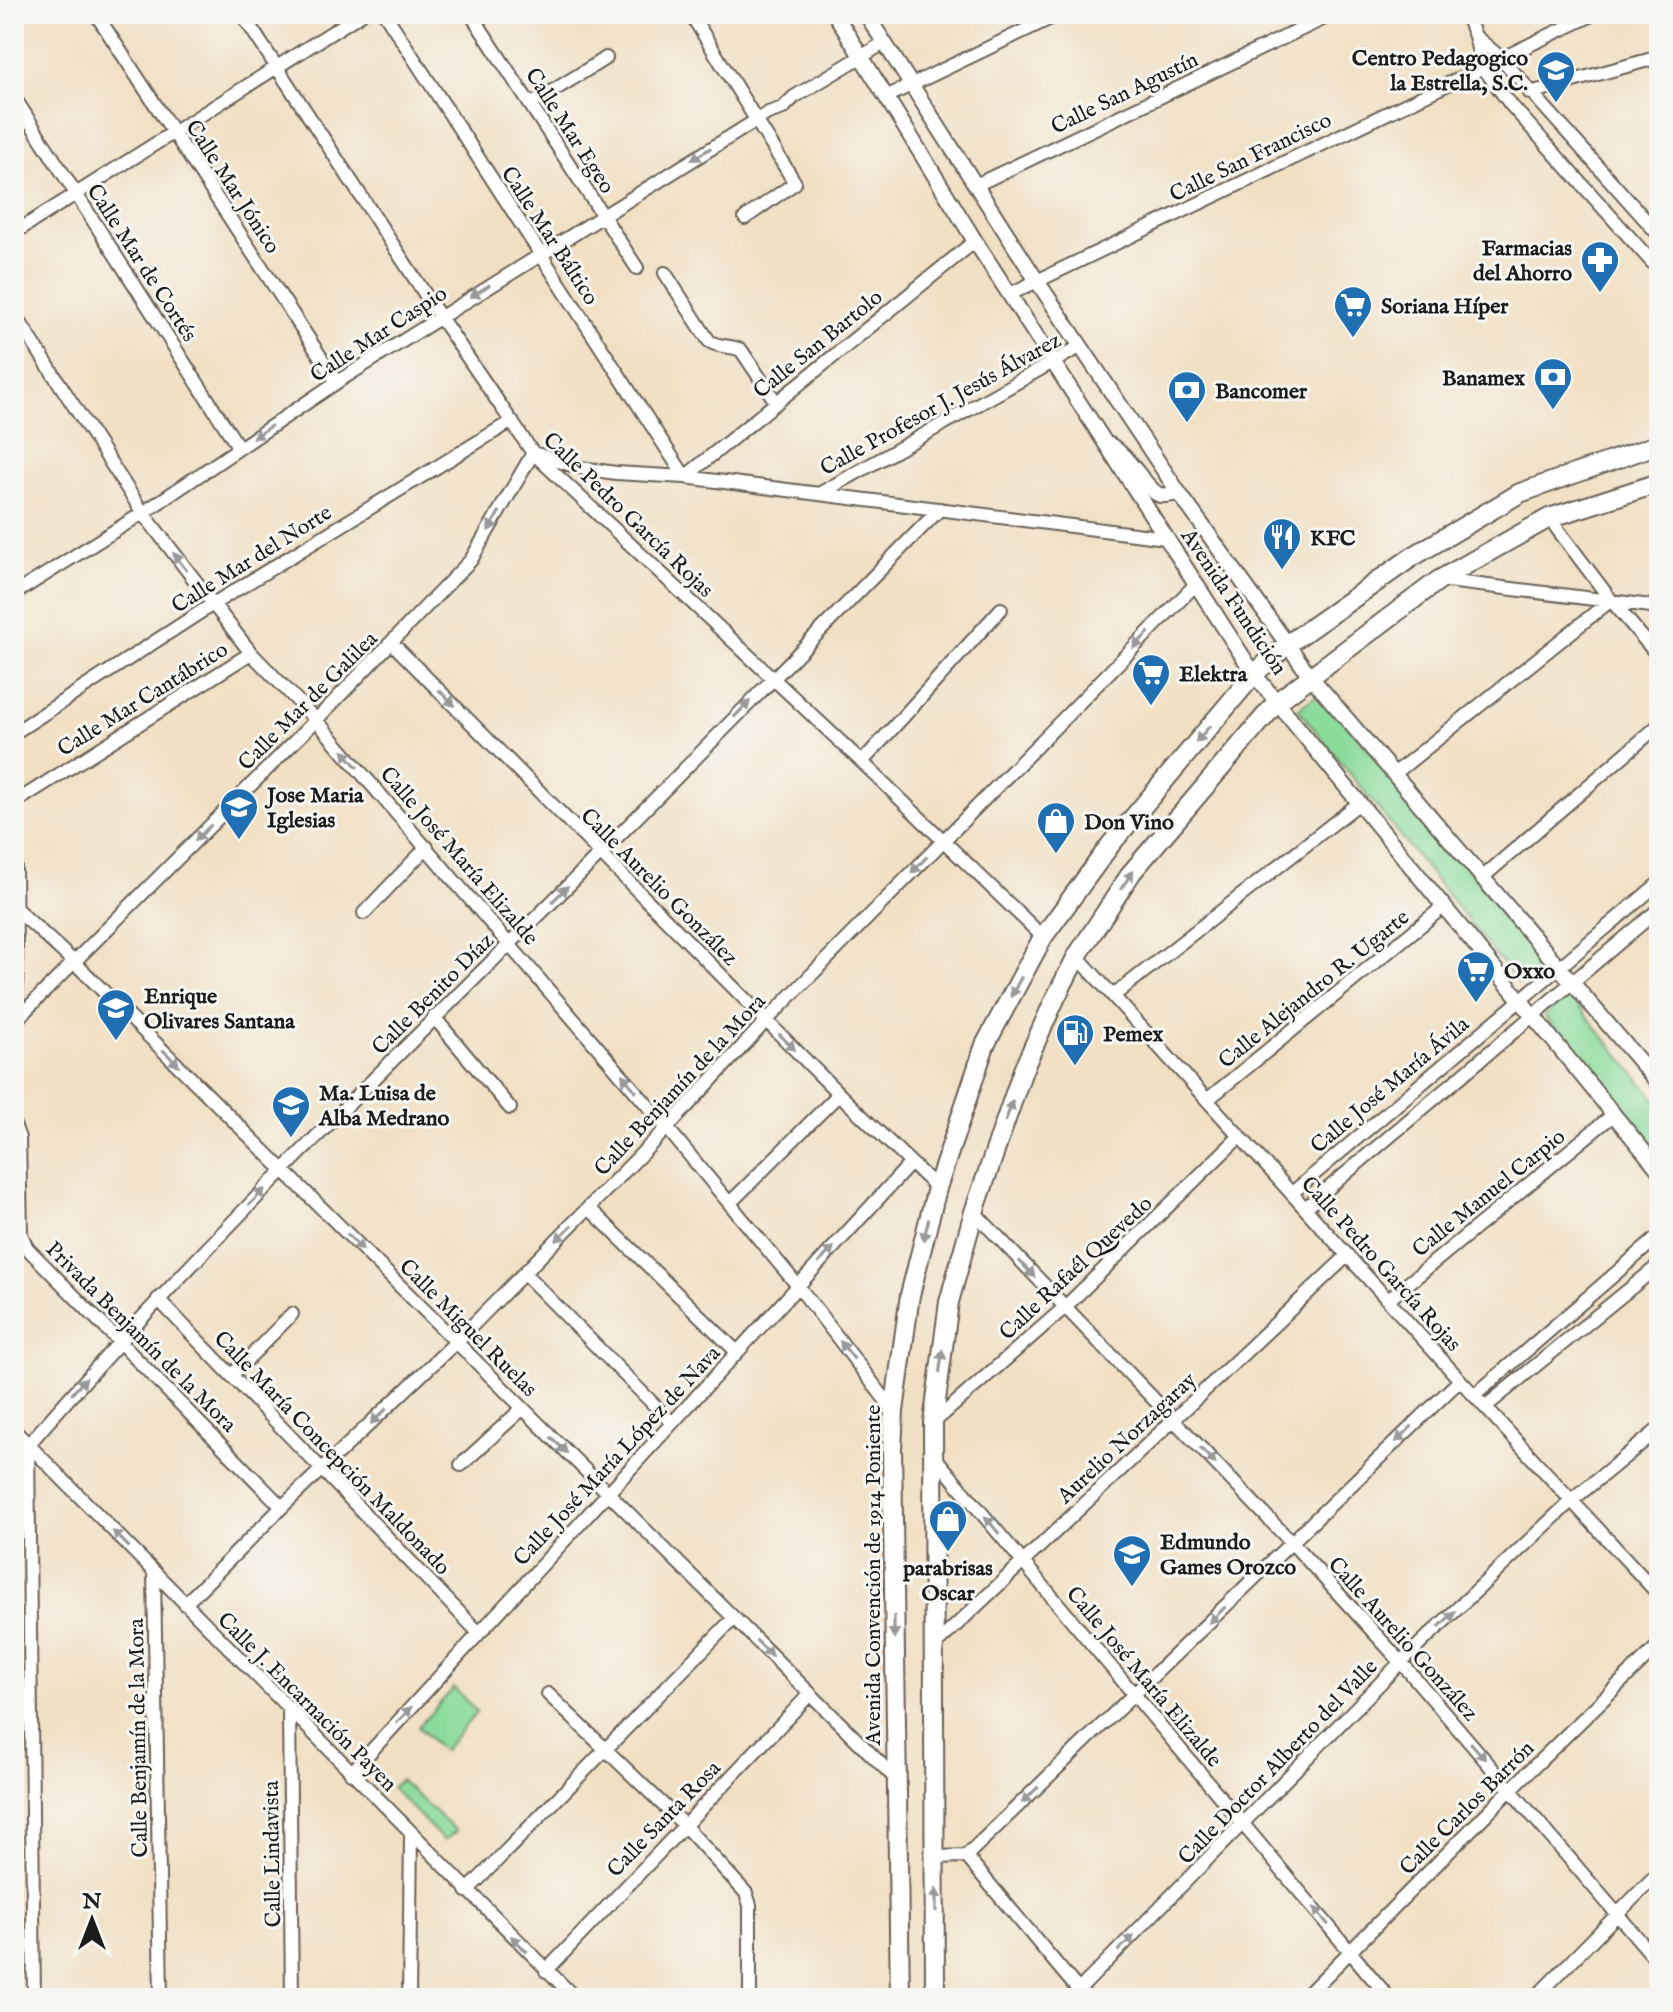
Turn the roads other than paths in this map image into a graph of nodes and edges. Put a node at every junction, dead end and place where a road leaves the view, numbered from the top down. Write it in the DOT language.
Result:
graph roads {
  1 [pos="96,14"];
  2 [pos="242,14"];
  3 [pos="361,14"];
  4 [pos="385,14"];
  5 [pos="471,14"];
  6 [pos="691,14"];
  7 [pos="835,14"];
  8 [pos="866,14"];
  9 [pos="1059,14"];
  10 [pos="1333,14"];
  11 [pos="1466,14"];
  12 [pos="1594,14"];
  13 [pos="1475,36"];
  14 [pos="884,43"];
  15 [pos="862,56"];
  16 [pos="1659,57"];
  17 [pos="606,58"];
  18 [pos="1501,58"];
  19 [pos="278,66"];
  20 [pos="1482,66"];
  21 [pos="910,85"];
  22 [pos="1530,93"];
  23 [pos="14,97"];
  24 [pos="886,97"];
  25 [pos="530,105"];
  26 [pos="762,117"];
  27 [pos="175,131"];
  28 [pos="976,185"];
  29 [pos="76,193"];
  30 [pos="1624,195"];
  31 [pos="1606,209"];
  32 [pos="602,215"];
  33 [pos="745,218"];
  34 [pos="14,233"];
  35 [pos="1659,235"];
  36 [pos="975,241"];
  37 [pos="539,255"];
  38 [pos="637,268"];
  39 [pos="1659,270"];
  40 [pos="665,273"];
  41 [pos="1037,281"];
  42 [pos="1010,294"];
  43 [pos="14,313"];
  44 [pos="440,317"];
  45 [pos="1081,346"];
  46 [pos="1052,362"];
  47 [pos="337,382"];
  48 [pos="776,402"];
  49 [pos="512,421"];
  50 [pos="1103,441"];
  51 [pos="1659,444"];
  52 [pos="239,448"];
  53 [pos="533,453"];
  54 [pos="685,477"];
  55 [pos="1659,483"];
  56 [pos="1179,493"];
  57 [pos="819,494"];
  58 [pos="940,509"];
  59 [pos="143,513"];
  60 [pos="1549,518"];
  61 [pos="1166,538"];
  62 [pos="1439,580"];
  63 [pos="1196,584"];
  64 [pos="14,594"];
  65 [pos="1611,600"];
  66 [pos="213,604"];
  67 [pos="1659,607"];
  68 [pos="1001,609"];
  69 [pos="392,643"];
  70 [pos="1288,644"];
  71 [pos="251,653"];
  72 [pos="1659,657"];
  73 [pos="1254,674"];
  74 [pos="1310,676"];
  75 [pos="772,678"];
  76 [pos="1277,702"];
  77 [pos="316,720"];
  78 [pos="1659,725"];
  79 [pos="14,733"];
  80 [pos="862,762"];
  81 [pos="1394,774"];
  82 [pos="14,800"];
  83 [pos="1358,804"];
  84 [pos="943,840"];
  85 [pos="427,847"];
  86 [pos="601,854"];
  87 [pos="1483,877"];
  88 [pos="1659,883"];
  89 [pos="15,907"];
  90 [pos="1443,907"];
  91 [pos="1659,909"];
  92 [pos="364,913"];
  93 [pos="1043,937"];
  94 [pos="510,943"];
  95 [pos="1077,956"];
  96 [pos="15,958"];
  97 [pos="74,962"];
  98 [pos="1560,965"];
  99 [pos="1572,980"];
  100 [pos="1113,996"];
  101 [pos="1519,999"];
  102 [pos="1532,1016"];
  103 [pos="434,1017"];
  104 [pos="15,1021"];
  105 [pos="766,1021"];
  106 [pos="1659,1084"];
  107 [pos="839,1094"];
  108 [pos="1207,1100"];
  109 [pos="510,1108"];
  110 [pos="1613,1115"];
  111 [pos="14,1125"];
  112 [pos="667,1128"];
  113 [pos="1240,1136"];
  114 [pos="910,1164"];
  115 [pos="283,1170"];
  116 [pos="1659,1170"];
  117 [pos="937,1188"];
  118 [pos="1292,1193"];
  119 [pos="730,1203"];
  120 [pos="589,1208"];
  121 [pos="1305,1208"];
  122 [pos="974,1212"];
  123 [pos="1659,1236"];
  124 [pos="1348,1255"];
  125 [pos="1659,1265"];
  126 [pos="524,1273"];
  127 [pos="798,1286"];
  128 [pos="158,1299"];
  129 [pos="1388,1300"];
  130 [pos="1064,1308"];
  131 [pos="292,1314"];
  132 [pos="118,1342"];
  133 [pos="456,1342"];
  134 [pos="737,1352"];
  135 [pos="232,1375"];
  136 [pos="1460,1380"];
  137 [pos="1475,1395"];
  138 [pos="1485,1407"];
  139 [pos="523,1408"];
  140 [pos="894,1411"];
  141 [pos="1174,1420"];
  142 [pos="672,1423"];
  143 [pos="933,1423"];
  144 [pos="1659,1429"];
  145 [pos="14,1430"];
  146 [pos="28,1445"];
  147 [pos="932,1453"];
  148 [pos="461,1465"];
  149 [pos="323,1469"];
  150 [pos="608,1493"];
  151 [pos="1571,1501"];
  152 [pos="282,1507"];
  153 [pos="1292,1543"];
  154 [pos="1023,1562"];
  155 [pos="154,1573"];
  156 [pos="1659,1595"];
  157 [pos="185,1604"];
  158 [pos="734,1618"];
  159 [pos="479,1633"];
  160 [pos="1659,1645"];
  161 [pos="932,1648"];
  162 [pos="1401,1662"];
  163 [pos="548,1694"];
  164 [pos="810,1694"];
  165 [pos="1135,1694"];
  166 [pos="289,1710"];
  167 [pos="607,1750"];
  168 [pos="351,1773"];
  169 [pos="895,1778"];
  170 [pos="1511,1789"];
  171 [pos="1244,1824"];
  172 [pos="684,1825"];
  173 [pos="411,1834"];
  174 [pos="966,1856"];
  175 [pos="936,1857"];
  176 [pos="1659,1872"];
  177 [pos="467,1891"];
  178 [pos="1618,1912"];
  179 [pos="1351,1952"];
  180 [pos="1659,1963"];
  181 [pos="546,1971"];
  182 [pos="1079,1996"];
  183 [pos="34,1998"];
  184 [pos="161,1998"];
  185 [pos="292,1998"];
  186 [pos="409,1998"];
  187 [pos="575,1998"];
  188 [pos="750,1998"];
  189 [pos="900,1998"];
  190 [pos="935,1998"];
  191 [pos="1304,1998"];
  192 [pos="1389,1998"];
  193 [pos="1535,1998"];
  1 -- 27 [label="street, Calle Mar Jónico"];
  2 -- 19 [label="street, Calle Pedro García Rojas"];
  3 -- 19 [label="street"];
  4 -- 37 [label="street, Calle Mar Báltico"];
  5 -- 25 [label="street, Calle Mar Egeo"];
  6 -- 26 [label="street"];
  7 -- 15 [label="street, Avenida Fundición"];
  8 -- 14 [label="street, Avenida Fundición"];
  9 -- 21 [label="street"];
  10 -- 28 [label="street, Calle San Agustín"];
  11 -- 13 [label="street"];
  12 -- 18 [label="street, Calle San Francisco"];
  13 -- 18 [label="street"];
  13 -- 20 [label="street"];
  14 -- 15 [label="street, Calle Mar Caspio"];
  14 -- 21 [label="street, Avenida Fundición"];
  15 -- 24 [label="street, Avenida Fundición"];
  15 -- 26 [label="street, Calle Mar Caspio"];
  16 -- 22 [label="street"];
  17 -- 25 [label="street"];
  18 -- 20 [label="street, Calle San Francisco"];
  18 -- 22 [label="street"];
  19 -- 27 [label="street"];
  19 -- 44 [label="street, Calle Pedro García Rojas"];
  20 -- 31 [label="street"];
  20 -- 41 [label="street, Calle San Francisco"];
  21 -- 24 [label="street"];
  21 -- 28 [label="street, Avenida Fundición"];
  22 -- 30 [label="street"];
  23 -- 29 [label="street, Calle Mar de Cortés"];
  24 -- 36 [label="street, Avenida Fundición"];
  25 -- 32 [label="street, Calle Mar Egeo"];
  26 -- 32 [label="street, Calle Mar Caspio, one-way"];
  26 -- 33 [label="street"];
  27 -- 29 [label="street"];
  27 -- 47 [label="street, Calle Mar Jónico"];
  28 -- 41 [label="street, Avenida Fundición"];
  29 -- 34 [label="street"];
  29 -- 52 [label="street, Calle Mar de Cortés"];
  30 -- 31 [label="street"];
  30 -- 35 [label="street"];
  31 -- 39 [label="street"];
  32 -- 37 [label="street, Calle Mar Caspio"];
  32 -- 38 [label="street, Calle Mar Egeo"];
  36 -- 42 [label="street, Avenida Fundición"];
  36 -- 48 [label="street, Calle San Bartolo"];
  37 -- 44 [label="street, Calle Mar Caspio, one-way"];
  37 -- 54 [label="street, Calle Mar Báltico"];
  40 -- 48 [label="street"];
  41 -- 42 [label="street, Calle San Francisco"];
  41 -- 45 [label="street, Avenida Fundición"];
  42 -- 46 [label="street, Avenida Fundición"];
  43 -- 59 [label="street, Calle José María Elizalde"];
  44 -- 47 [label="street, Calle Mar Caspio"];
  44 -- 49 [label="street, Calle Pedro García Rojas"];
  45 -- 46 [label="street, Calle Profesor J. Jesús Álvarez"];
  45 -- 56 [label="street, Avenida Fundición"];
  46 -- 50 [label="street, Avenida Fundición"];
  46 -- 57 [label="street, Calle Profesor J. Jesús Álvarez"];
  47 -- 52 [label="street, Calle Mar Caspio, one-way"];
  48 -- 54 [label="street, Calle San Bartolo"];
  49 -- 53 [label="street, Calle Pedro García Rojas"];
  49 -- 66 [label="street, Calle Mar del Norte"];
  50 -- 56 [label="street"];
  50 -- 61 [label="street, Avenida Fundición"];
  51 -- 70 [label="main road, Avenida Convención de 1914 Poniente"];
  52 -- 59 [label="street, Calle Mar Caspio"];
  53 -- 54 [label="street"];
  53 -- 69 [label="street, Calle Mar de Galilea, one-way"];
  53 -- 75 [label="street, Calle Pedro García Rojas"];
  54 -- 57 [label="street"];
  55 -- 60 [label="main road"];
  56 -- 70 [label="street, Avenida Fundición"];
  57 -- 58 [label="street"];
  58 -- 61 [label="street"];
  58 -- 75 [label="street, Calle Benito Díaz"];
  59 -- 64 [label="street, Calle Mar Caspio"];
  66 -- 59 [label="street, Calle José María Elizalde, one-way"];
  60 -- 62 [label="main road"];
  60 -- 65 [label="street"];
  61 -- 63 [label="street, Avenida Fundición"];
  62 -- 65 [label="street"];
  62 -- 74 [label="main road"];
  63 -- 73 [label="street, Avenida Fundición"];
  63 -- 84 [label="street, Calle Benjamín de la Mora, one-way"];
  65 -- 67 [label="street"];
  65 -- 72 [label="street"];
  65 -- 81 [label="street"];
  66 -- 71 [label="street, Calle José María Elizalde"];
  66 -- 79 [label="street, Calle Mar del Norte"];
  68 -- 80 [label="street"];
  69 -- 77 [label="street, Calle Mar de Galilea"];
  69 -- 86 [label="street, Calle Aurelio González, one-way"];
  70 -- 73 [label="main road, Avenida Convención de 1914 Poniente"];
  70 -- 74 [label="street, Avenida Fundición"];
  71 -- 77 [label="street, Calle José María Elizalde"];
  71 -- 82 [label="street, Calle Mar Cantábrico"];
  73 -- 76 [label="street, Avenida Fundición"];
  73 -- 93 [label="main road, Avenida Convención de 1914 Poniente, one-way"];
  74 -- 76 [label="main road"];
  74 -- 81 [label="street, Avenida Fundición"];
  75 -- 80 [label="street, Calle Pedro García Rojas"];
  86 -- 75 [label="street, Calle Benito Díaz, one-way"];
  76 -- 83 [label="street, Avenida Fundición"];
  95 -- 76 [label="main road, one-way"];
  85 -- 77 [label="street, Calle José María Elizalde, one-way"];
  77 -- 97 [label="street, Calle Mar de Galilea, one-way"];
  78 -- 87 [label="street"];
  80 -- 84 [label="street, Calle Pedro García Rojas"];
  81 -- 87 [label="street, Avenida Fundición"];
  82 -- 89 [label="street"];
  83 -- 90 [label="street, Avenida Fundición"];
  83 -- 100 [label="street"];
  84 -- 93 [label="street, Calle Pedro García Rojas"];
  84 -- 105 [label="street, Calle Benjamín de la Mora, one-way"];
  85 -- 92 [label="street"];
  85 -- 94 [label="street, Calle José María Elizalde"];
  94 -- 86 [label="street, Calle Benito Díaz, one-way"];
  86 -- 105 [label="street, Calle Aurelio González"];
  87 -- 98 [label="street, Avenida Fundición"];
  88 -- 98 [label="street, Calle José María Ávila"];
  89 -- 96 [label="street"];
  89 -- 97 [label="street, Calle Miguel Ruelas"];
  90 -- 101 [label="street, Avenida Fundición"];
  90 -- 108 [label="street, Calle Alejandro R. Ugarte"];
  91 -- 99 [label="street, Calle José María Ávila"];
  93 -- 117 [label="main road, Avenida Convención de 1914 Poniente, one-way"];
  94 -- 103 [label="street, Calle Benito Díaz"];
  112 -- 94 [label="street, Calle José María Elizalde, one-way"];
  95 -- 100 [label="street, Calle Pedro García Rojas"];
  122 -- 95 [label="main road, one-way"];
  96 -- 104 [label="street"];
  97 -- 104 [label="street, Calle Mar de Galilea"];
  97 -- 115 [label="street, Calle Miguel Ruelas, one-way"];
  98 -- 99 [label="street, Avenida Fundición"];
  98 -- 101 [label="street, Calle José María Ávila"];
  99 -- 102 [label="street, Calle José María Ávila"];
  99 -- 106 [label="street, Avenida Fundición"];
  100 -- 108 [label="street, Calle Pedro García Rojas"];
  101 -- 102 [label="street, Avenida Fundición"];
  101 -- 118 [label="street, Calle José María Ávila"];
  102 -- 110 [label="street, Avenida Fundición"];
  102 -- 121 [label="street, Calle José María Ávila"];
  103 -- 109 [label="street"];
  103 -- 115 [label="street, Calle Benito Díaz"];
  105 -- 107 [label="street, Calle Aurelio González, one-way"];
  105 -- 112 [label="street, Calle Benjamín de la Mora"];
  107 -- 114 [label="street, Calle Aurelio González"];
  107 -- 119 [label="street"];
  108 -- 113 [label="street, Calle Pedro García Rojas"];
  110 -- 116 [label="street, Avenida Fundición"];
  110 -- 129 [label="street, Calle Manuel Carpio"];
  111 -- 132 [label="street, Privada Benjamín de la Mora"];
  112 -- 119 [label="street, Calle José María Elizalde"];
  112 -- 120 [label="street, Calle Benjamín de la Mora"];
  113 -- 118 [label="street, Calle Pedro García Rojas"];
  113 -- 130 [label="street, Calle Rafaél Quevedo"];
  114 -- 117 [label="street, Calle Aurelio González"];
  127 -- 114 [label="street, Calle José María López de Nava, one-way"];
  128 -- 115 [label="street, Calle Benito Díaz, one-way"];
  115 -- 133 [label="street, Calle Miguel Ruelas, one-way"];
  117 -- 140 [label="main road, Avenida Convención de 1914 Poniente, one-way"];
  118 -- 121 [label="street, Calle Pedro García Rojas"];
  119 -- 127 [label="street, Calle José María Elizalde"];
  120 -- 126 [label="street, Calle Benjamín de la Mora, one-way"];
  120 -- 134 [label="street"];
  121 -- 124 [label="street, Calle Pedro García Rojas"];
  122 -- 130 [label="street, Calle Aurelio González, one-way"];
  143 -- 122 [label="main road, one-way"];
  123 -- 137 [label="street"];
  124 -- 129 [label="street, Calle Pedro García Rojas"];
  124 -- 141 [label="street, Aurelio Norzagaray"];
  125 -- 138 [label="street"];
  126 -- 133 [label="street, Calle Benjamín de la Mora"];
  126 -- 142 [label="street"];
  127 -- 134 [label="street, Calle José María López de Nava"];
  140 -- 127 [label="street, Calle José María Elizalde, one-way"];
  128 -- 132 [label="street, Calle Benito Díaz"];
  128 -- 135 [label="street, Calle María Concepción Maldonado"];
  129 -- 136 [label="street, Calle Pedro García Rojas"];
  130 -- 141 [label="street, Calle Aurelio González"];
  130 -- 143 [label="street, Calle Rafaél Quevedo"];
  131 -- 135 [label="street"];
  146 -- 132 [label="street, Calle Benito Díaz, one-way"];
  132 -- 152 [label="street, Privada Benjamín de la Mora"];
  133 -- 139 [label="street, Calle Miguel Ruelas"];
  133 -- 149 [label="street, Calle Benjamín de la Mora, one-way"];
  134 -- 142 [label="street, Calle José María López de Nava"];
  135 -- 149 [label="street, Calle María Concepción Maldonado"];
  136 -- 137 [label="street, Calle Pedro García Rojas"];
  136 -- 153 [label="street, one-way"];
  137 -- 138 [label="street, Calle Pedro García Rojas"];
  138 -- 151 [label="street, Calle Pedro García Rojas"];
  139 -- 148 [label="street"];
  139 -- 150 [label="street, Calle Miguel Ruelas, one-way"];
  140 -- 169 [label="main road, Avenida Convención de 1914 Poniente, one-way"];
  141 -- 153 [label="street, Calle Aurelio González, one-way"];
  141 -- 154 [label="street, Aurelio Norzagaray"];
  142 -- 150 [label="street, Calle José María López de Nava"];
  143 -- 147 [label="main road"];
  144 -- 151 [label="street, Calle Doctor Alberto del Valle"];
  145 -- 146 [label="street, Calle J. Encarnación Payen"];
  155 -- 146 [label="street, Calle J. Encarnación Payen, one-way"];
  146 -- 183 [label="street"];
  154 -- 147 [label="street, Calle José María Elizalde, one-way"];
  147 -- 161 [label="main road"];
  149 -- 152 [label="street, Calle Benjamín de la Mora"];
  149 -- 159 [label="street, Calle María Concepción Maldonado"];
  150 -- 158 [label="street, Calle Miguel Ruelas"];
  150 -- 159 [label="street, Calle José María López de Nava"];
  151 -- 156 [label="street, Calle Pedro García Rojas"];
  162 -- 151 [label="street, Calle Doctor Alberto del Valle, one-way"];
  152 -- 157 [label="street, Calle Benjamín de la Mora"];
  153 -- 162 [label="street, Calle Aurelio González"];
  153 -- 165 [label="street, one-way"];
  154 -- 161 [label="street, Aurelio Norzagaray"];
  154 -- 165 [label="street, Calle José María Elizalde"];
  155 -- 157 [label="street, Calle J. Encarnación Payen"];
  155 -- 184 [label="street, Calle Benjamín de la Mora"];
  157 -- 166 [label="street, Calle J. Encarnación Payen"];
  158 -- 164 [label="street, Calle Miguel Ruelas, one-way"];
  158 -- 167 [label="street"];
  168 -- 159 [label="street, Calle José María López de Nava, one-way"];
  160 -- 170 [label="street, Calle Carlos Barrón"];
  161 -- 175 [label="main road"];
  162 -- 170 [label="street, Calle Aurelio González, one-way"];
  162 -- 171 [label="street, Calle Doctor Alberto del Valle"];
  163 -- 167 [label="street"];
  164 -- 169 [label="street, Calle Miguel Ruelas"];
  164 -- 172 [label="street, Calle Santa Rosa"];
  165 -- 171 [label="street, Calle José María Elizalde"];
  165 -- 174 [label="street, one-way"];
  166 -- 168 [label="street, Calle J. Encarnación Payen"];
  166 -- 185 [label="street, Calle Lindavista"];
  167 -- 172 [label="street"];
  167 -- 177 [label="street"];
  168 -- 173 [label="street, Calle J. Encarnación Payen"];
  169 -- 189 [label="main road, Avenida Convención de 1914 Poniente"];
  170 -- 178 [label="street, Calle Aurelio González"];
  170 -- 179 [label="street, Calle Carlos Barrón"];
  179 -- 171 [label="street, Calle José María Elizalde, one-way"];
  182 -- 171 [label="street, Calle Doctor Alberto del Valle, one-way"];
  172 -- 181 [label="street, Calle Santa Rosa"];
  172 -- 188 [label="street"];
  173 -- 177 [label="street, Calle J. Encarnación Payen"];
  173 -- 186 [label="street"];
  174 -- 175 [label="street"];
  174 -- 182 [label="street"];
  190 -- 175 [label="main road, one-way"];
  176 -- 178 [label="street"];
  181 -- 177 [label="street, Calle J. Encarnación Payen, one-way"];
  178 -- 180 [label="street, Calle Aurelio González"];
  178 -- 193 [label="street"];
  179 -- 191 [label="street, Calle Carlos Barrón"];
  179 -- 192 [label="street, Calle José María Elizalde"];
  181 -- 187 [label="street, Calle J. Encarnación Payen"];
}
